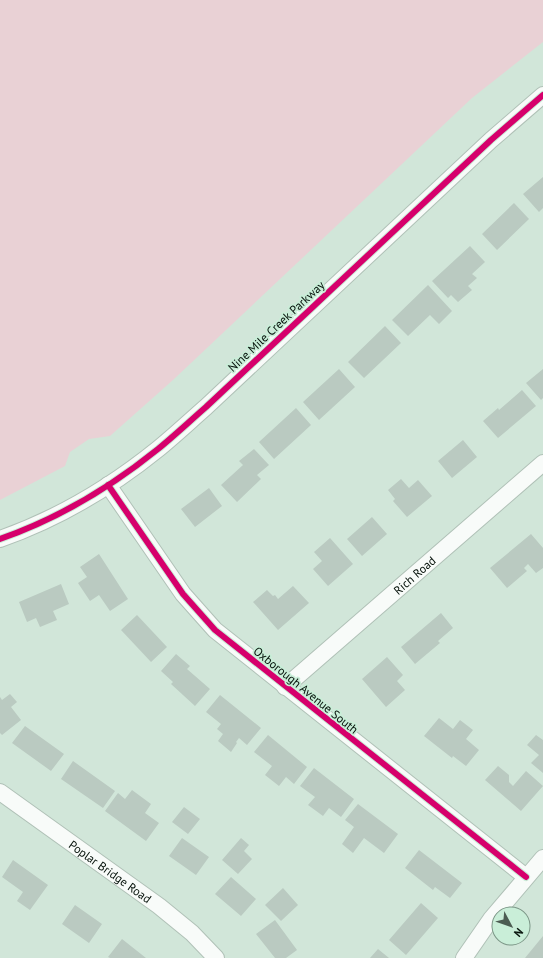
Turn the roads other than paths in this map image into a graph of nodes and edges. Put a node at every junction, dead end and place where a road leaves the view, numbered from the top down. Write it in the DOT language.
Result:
graph roads {
  1 [pos="543,95"];
  2 [pos="543,463"];
  3 [pos="108,485"];
  4 [pos="0,539"];
  5 [pos="285,687"];
  6 [pos="0,792"];
  7 [pos="543,858"];
  8 [pos="526,877"];
  9 [pos="216,958"];
  10 [pos="464,958"];
  1 -- 3 [label="street, Nine Mile Creek Parkway"];
  2 -- 5 [label="street, Rich Road"];
  3 -- 4 [label="street, Nine Mile Creek Parkway"];
  3 -- 5 [label="street, Oxborough Avenue South"];
  5 -- 8 [label="street, Oxborough Avenue South"];
  6 -- 9 [label="street, Poplar Bridge Road"];
  7 -- 8 [label="street"];
  8 -- 10 [label="street"];
}
